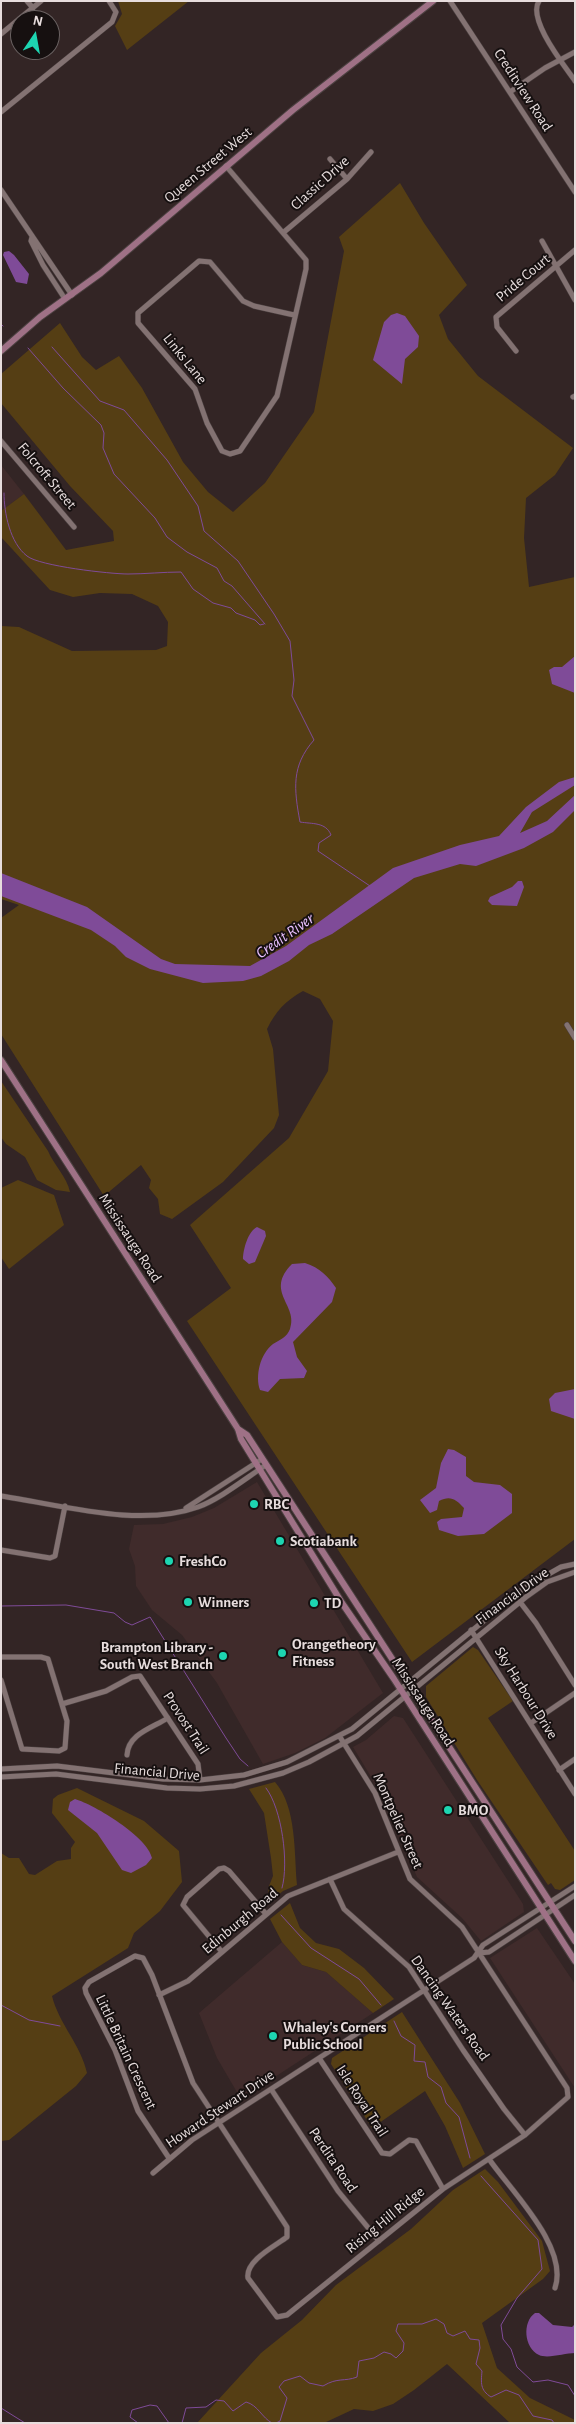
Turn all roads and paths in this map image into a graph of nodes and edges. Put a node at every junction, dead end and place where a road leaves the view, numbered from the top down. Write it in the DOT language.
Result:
graph roads {
  1 [pos="28,1"];
  2 [pos="42,1"];
  3 [pos="110,1"];
  4 [pos="433,1"];
  5 [pos="450,1"];
  6 [pos="539,1"];
  7 [pos="33,8"];
  8 [pos="1,34"];
  9 [pos="575,52"];
  10 [pos="561,60"];
  11 [pos="575,81"];
  12 [pos="510,92"];
  13 [pos="1,112"];
  14 [pos="371,152"];
  15 [pos="330,159"];
  16 [pos="226,166"];
  17 [pos="347,179"];
  18 [pos="1,190"];
  19 [pos="575,192"];
  20 [pos="284,232"];
  21 [pos="32,237"];
  22 [pos="542,241"];
  23 [pos="575,250"];
  24 [pos="556,266"];
  25 [pos="72,294"];
  26 [pos="65,299"];
  27 [pos="575,300"];
  28 [pos="294,315"];
  29 [pos="1,351"];
  30 [pos="516,351"];
  31 [pos="1,441"];
  32 [pos="74,527"];
  33 [pos="566,1025"];
  34 [pos="575,1038"];
  35 [pos="1,1060"];
  36 [pos="261,1464"];
  37 [pos="1,1496"];
  38 [pos="65,1506"];
  39 [pos="1,1550"];
  40 [pos="575,1564"];
  41 [pos="575,1572"];
  42 [pos="520,1602"];
  43 [pos="471,1630"];
  44 [pos="476,1638"];
  45 [pos="1,1658"];
  46 [pos="1,1680"];
  47 [pos="575,1685"];
  48 [pos="406,1690"];
  49 [pos="575,1694"];
  50 [pos="62,1704"];
  51 [pos="168,1718"];
  52 [pos="531,1723"];
  53 [pos="340,1737"];
  54 [pos="344,1744"];
  55 [pos="127,1755"];
  56 [pos="575,1759"];
  57 [pos="1,1769"];
  58 [pos="559,1770"];
  59 [pos="1,1777"];
  60 [pos="200,1780"];
  61 [pos="575,1794"];
  62 [pos="398,1852"];
  63 [pos="330,1879"];
  64 [pos="575,1886"];
  65 [pos="575,1895"];
  66 [pos="550,1902"];
  67 [pos="540,1907"];
  68 [pos="554,1909"];
  69 [pos="266,1914"];
  70 [pos="545,1915"];
  71 [pos="575,1941"];
  72 [pos="222,1952"];
  73 [pos="479,1953"];
  74 [pos="575,1960"];
  75 [pos="424,1990"];
  76 [pos="159,1995"];
  77 [pos="318,2058"];
  78 [pos="271,2089"];
  79 [pos="219,2122"];
  80 [pos="525,2135"];
  81 [pos="169,2158"];
  82 [pos="489,2159"];
  83 [pos="152,2173"];
  84 [pos="443,2189"];
  85 [pos="379,2241"];
  86 [pos="554,2288"];
  1 -- 7 [label="street"];
  2 -- 7 [label="street"];
  3 -- 13 [label="street"];
  4 -- 16 [label="main road, Queen Street West"];
  5 -- 12 [label="street, Creditview Road"];
  6 -- 10 [label="street"];
  7 -- 8 [label="street"];
  9 -- 10 [label="street"];
  10 -- 11 [label="street"];
  10 -- 12 [label="street"];
  12 -- 19 [label="street, Creditview Road"];
  14 -- 17 [label="street, Classic Drive"];
  15 -- 17 [label="street"];
  16 -- 20 [label="street, Links Lane"];
  16 -- 25 [label="main road, Queen Street West"];
  17 -- 20 [label="street, Classic Drive"];
  18 -- 21 [label="street"];
  20 -- 28 [label="street, Links Lane"];
  21 -- 25 [label="street"];
  21 -- 26 [label="street"];
  22 -- 24 [label="street"];
  23 -- 24 [label="street, Pride Court"];
  24 -- 27 [label="street"];
  24 -- 30 [label="street, Pride Court"];
  25 -- 26 [label="main road, Queen Street West"];
  26 -- 29 [label="main road, Queen Street West"];
  28 -- 28 [label="street, Links Lane"];
  31 -- 32 [label="street, Folcroft Street"];
  33 -- 34 [label="street"];
  35 -- 36 [label="main road, Mississauga Road"];
  36 -- 38 [label="street"];
  36 -- 48 [label="main road, Mississauga Road"];
  36 -- 48 [label="main road, Mississauga Road"];
  37 -- 38 [label="street"];
  38 -- 39 [label="street"];
  40 -- 43 [label="street, Financial Drive"];
  41 -- 42 [label="street, Financial Drive"];
  42 -- 44 [label="street, Financial Drive"];
  42 -- 47 [label="street"];
  43 -- 44 [label="street, Sky Harbour Drive"];
  43 -- 48 [label="street, Financial Drive"];
  44 -- 48 [label="street, Financial Drive"];
  44 -- 52 [label="street, Sky Harbour Drive"];
  45 -- 50 [label="street"];
  46 -- 50 [label="street"];
  48 -- 53 [label="street, Financial Drive"];
  48 -- 54 [label="street, Financial Drive"];
  48 -- 66 [label="main road, Mississauga Road"];
  48 -- 67 [label="main road, Mississauga Road"];
  49 -- 52 [label="street"];
  50 -- 51 [label="street, Provost Trail"];
  51 -- 55 [label="street"];
  51 -- 60 [label="street, Provost Trail"];
  52 -- 58 [label="street, Sky Harbour Drive"];
  53 -- 54 [label="street, Montpelier Street"];
  53 -- 60 [label="street, Financial Drive"];
  54 -- 59 [label="street, Financial Drive"];
  54 -- 62 [label="street, Montpelier Street"];
  56 -- 58 [label="street"];
  57 -- 60 [label="street, Financial Drive"];
  58 -- 61 [label="street, Sky Harbour Drive"];
  62 -- 63 [label="street, Edinburgh Road"];
  62 -- 73 [label="street, Montpelier Street"];
  63 -- 69 [label="street, Edinburgh Road"];
  63 -- 75 [label="street, Dancing Waters Road"];
  64 -- 66 [label="street, Howard Stewart Drive"];
  65 -- 68 [label="street, Howard Stewart Drive"];
  66 -- 67 [label="street, Howard Stewart Drive"];
  66 -- 68 [label="main road, Mississauga Road"];
  67 -- 70 [label="main road, Mississauga Road"];
  67 -- 73 [label="street, Howard Stewart Drive"];
  68 -- 70 [label="street, Howard Stewart Drive"];
  68 -- 71 [label="main road, Mississauga Road"];
  69 -- 72 [label="street, Edinburgh Road"];
  69 -- 72 [label="street"];
  70 -- 73 [label="street, Howard Stewart Drive"];
  70 -- 74 [label="main road, Mississauga Road"];
  72 -- 76 [label="street, Edinburgh Road"];
  73 -- 75 [label="street, Howard Stewart Drive"];
  73 -- 80 [label="street, Rising Hill Ridge"];
  75 -- 77 [label="street, Howard Stewart Drive"];
  75 -- 80 [label="street, Dancing Waters Road"];
  76 -- 79 [label="street, Little Britain Crescent"];
  76 -- 81 [label="street, Little Britain Crescent"];
  77 -- 78 [label="street, Howard Stewart Drive"];
  77 -- 84 [label="street, Isle Royal Trail"];
  78 -- 79 [label="street, Howard Stewart Drive"];
  78 -- 85 [label="street, Perdita Road"];
  79 -- 81 [label="street, Howard Stewart Drive"];
  79 -- 85 [label="street, Rising Hill Ridge"];
  80 -- 82 [label="street, Rising Hill Ridge"];
  81 -- 83 [label="street, Howard Stewart Drive"];
  82 -- 84 [label="street, Rising Hill Ridge"];
  82 -- 86 [label="street"];
  84 -- 85 [label="street, Rising Hill Ridge"];
}
